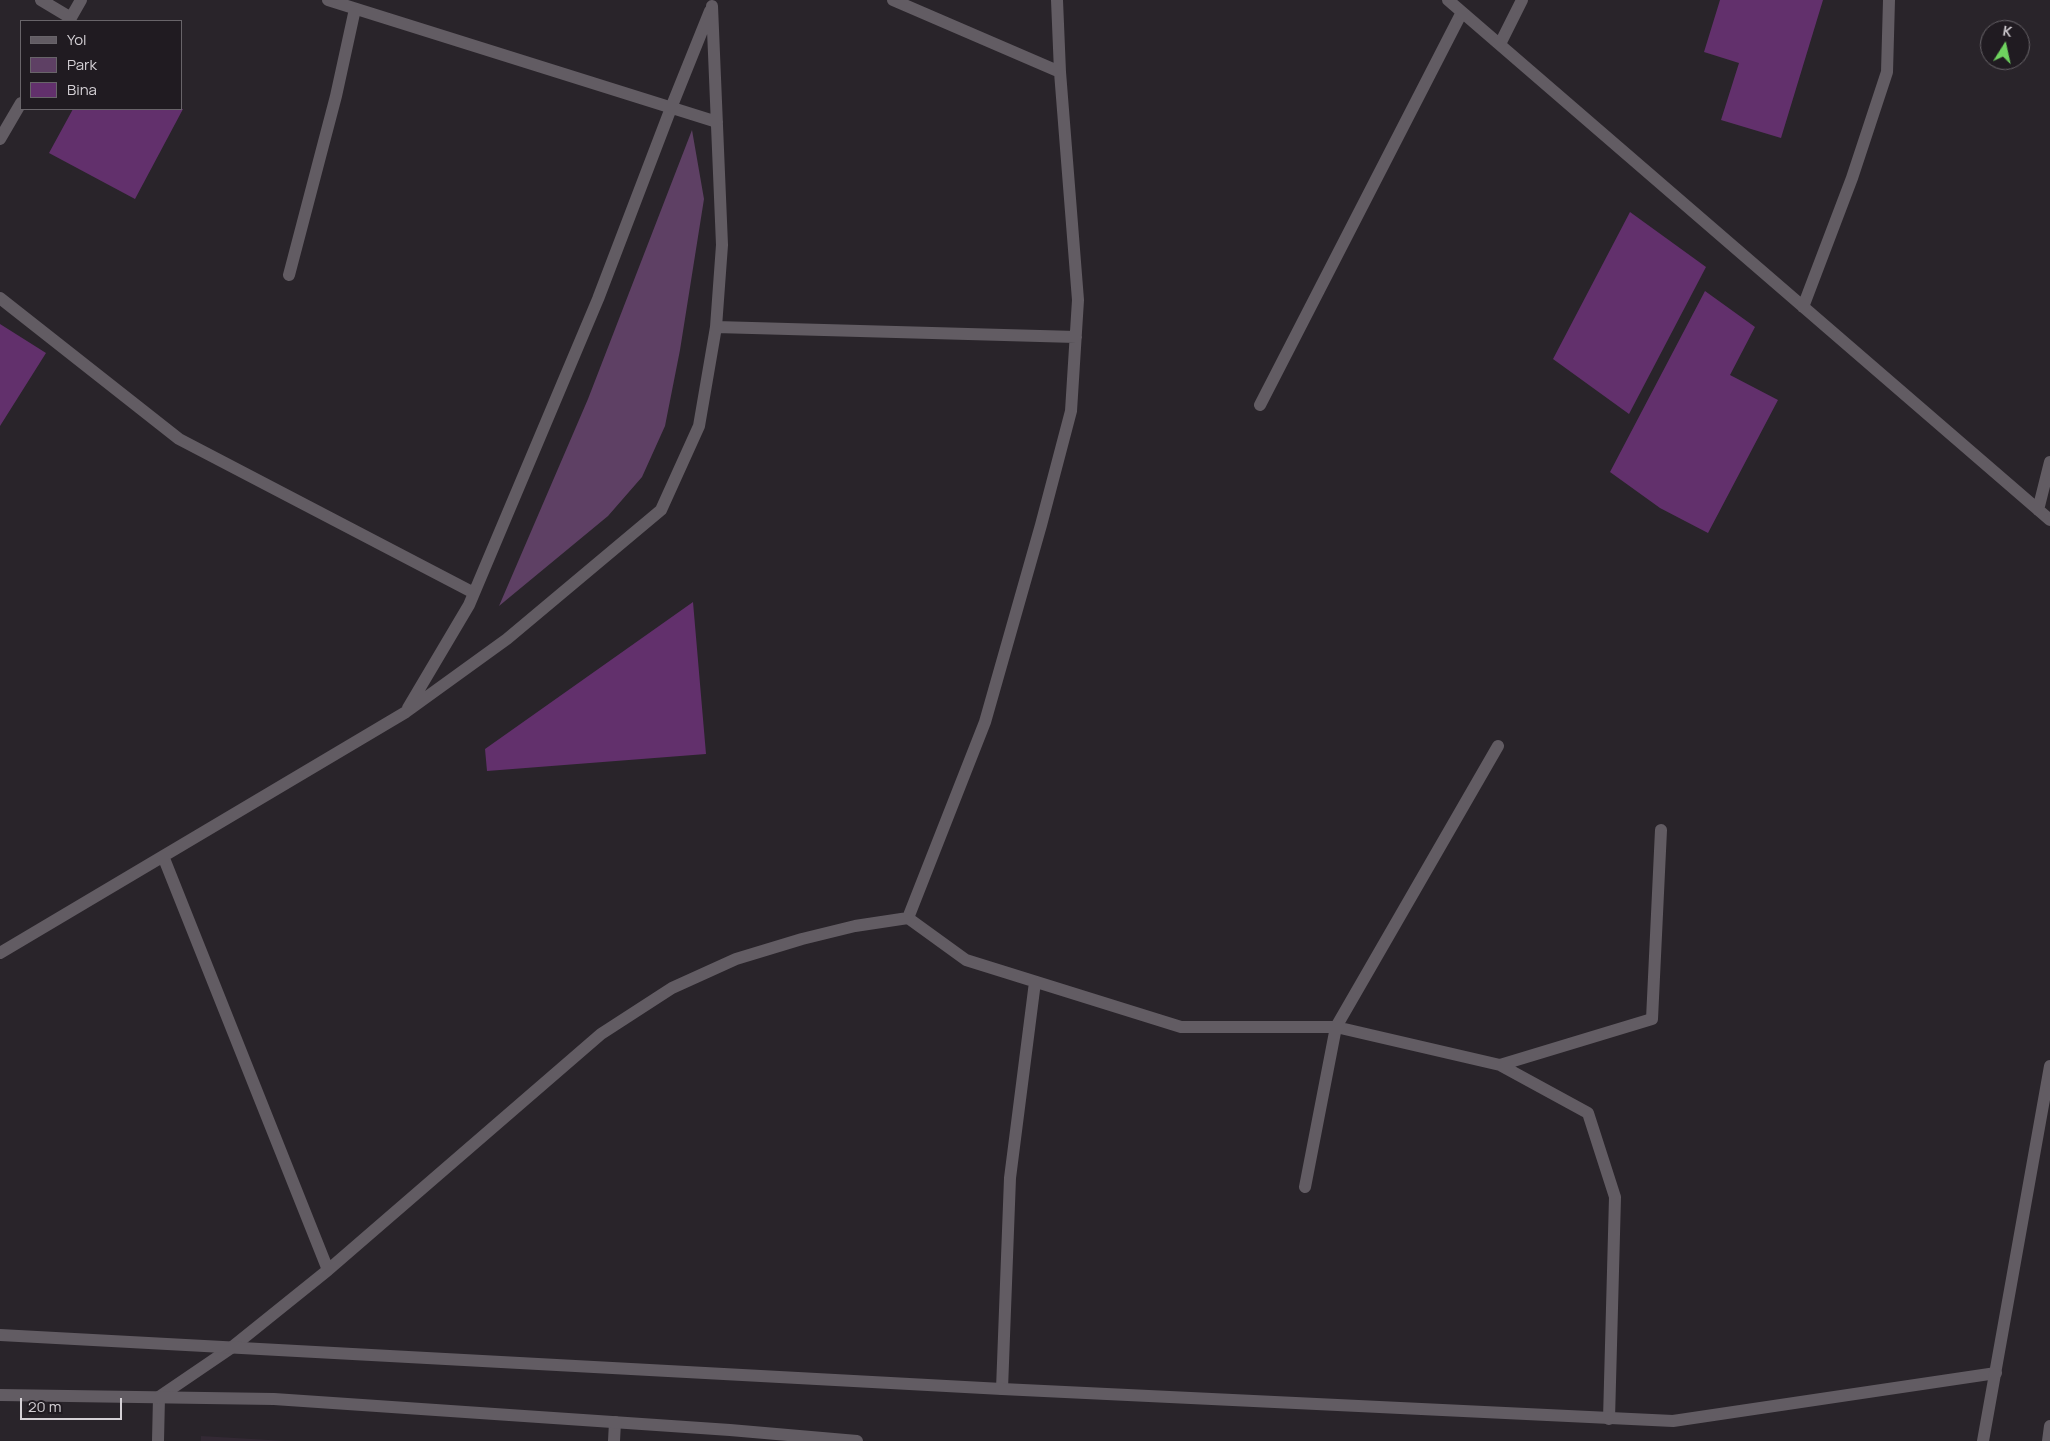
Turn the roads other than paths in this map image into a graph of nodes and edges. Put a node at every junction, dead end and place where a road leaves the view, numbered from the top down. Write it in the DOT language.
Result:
graph roads {
  1 [pos="41,0"];
  2 [pos="81,0"];
  3 [pos="328,0"];
  4 [pos="893,0"];
  5 [pos="1057,0"];
  6 [pos="1448,0"];
  7 [pos="1522,0"];
  8 [pos="1888,0"];
  9 [pos="713,3"];
  10 [pos="355,9"];
  11 [pos="1462,12"];
  12 [pos="70,20"];
  13 [pos="1500,44"];
  14 [pos="1060,72"];
  15 [pos="20,105"];
  16 [pos="670,108"];
  17 [pos="717,122"];
  18 [pos="0,140"];
  19 [pos="289,275"];
  20 [pos="0,298"];
  21 [pos="1803,307"];
  22 [pos="716,327"];
  23 [pos="1076,337"];
  24 [pos="1260,405"];
  25 [pos="2050,462"];
  26 [pos="2038,510"];
  27 [pos="2050,520"];
  28 [pos="474,592"];
  29 [pos="406,712"];
  30 [pos="1498,746"];
  31 [pos="1661,830"];
  32 [pos="163,856"];
  33 [pos="908,918"];
  34 [pos="0,953"];
  35 [pos="1035,982"];
  36 [pos="1336,1027"];
  37 [pos="1500,1065"];
  38 [pos="2050,1066"];
  39 [pos="1305,1187"];
  40 [pos="328,1270"];
  41 [pos="0,1335"];
  42 [pos="231,1348"];
  43 [pos="1996,1373"];
  44 [pos="1002,1389"];
  45 [pos="0,1394"];
  46 [pos="159,1397"];
  47 [pos="1609,1418"];
  48 [pos="615,1422"];
  49 [pos="2050,1426"];
  50 [pos="158,1441"];
  51 [pos="614,1441"];
  52 [pos="857,1441"];
  53 [pos="1983,1441"];
  54 [pos="2048,1441"];
  1 -- 12 [label="street"];
  2 -- 12 [label="street"];
  3 -- 10 [label="street"];
  4 -- 14 [label="street"];
  5 -- 14 [label="street"];
  6 -- 11 [label="street"];
  7 -- 13 [label="street"];
  8 -- 21 [label="street"];
  9 -- 16 [label="street"];
  9 -- 17 [label="street"];
  10 -- 16 [label="street"];
  10 -- 19 [label="street"];
  11 -- 13 [label="street"];
  11 -- 24 [label="street"];
  13 -- 21 [label="street"];
  14 -- 23 [label="street"];
  15 -- 18 [label="street"];
  16 -- 17 [label="street"];
  16 -- 28 [label="street"];
  17 -- 22 [label="street"];
  20 -- 28 [label="street"];
  21 -- 26 [label="street"];
  22 -- 23 [label="street"];
  22 -- 29 [label="street"];
  23 -- 33 [label="street"];
  25 -- 26 [label="street"];
  26 -- 27 [label="street"];
  28 -- 29 [label="street"];
  29 -- 32 [label="street"];
  30 -- 36 [label="street"];
  31 -- 37 [label="street"];
  32 -- 34 [label="street"];
  32 -- 40 [label="street"];
  33 -- 35 [label="street"];
  33 -- 40 [label="street"];
  35 -- 36 [label="street"];
  35 -- 44 [label="street"];
  36 -- 37 [label="street"];
  36 -- 39 [label="street"];
  37 -- 47 [label="street"];
  38 -- 43 [label="street"];
  40 -- 42 [label="street"];
  41 -- 42 [label="street"];
  42 -- 44 [label="street"];
  42 -- 46 [label="street"];
  43 -- 47 [label="street"];
  43 -- 53 [label="street"];
  44 -- 47 [label="street"];
  45 -- 46 [label="street"];
  46 -- 48 [label="street"];
  46 -- 50 [label="street"];
  48 -- 51 [label="street"];
  48 -- 52 [label="street"];
  49 -- 54 [label="street"];
}
